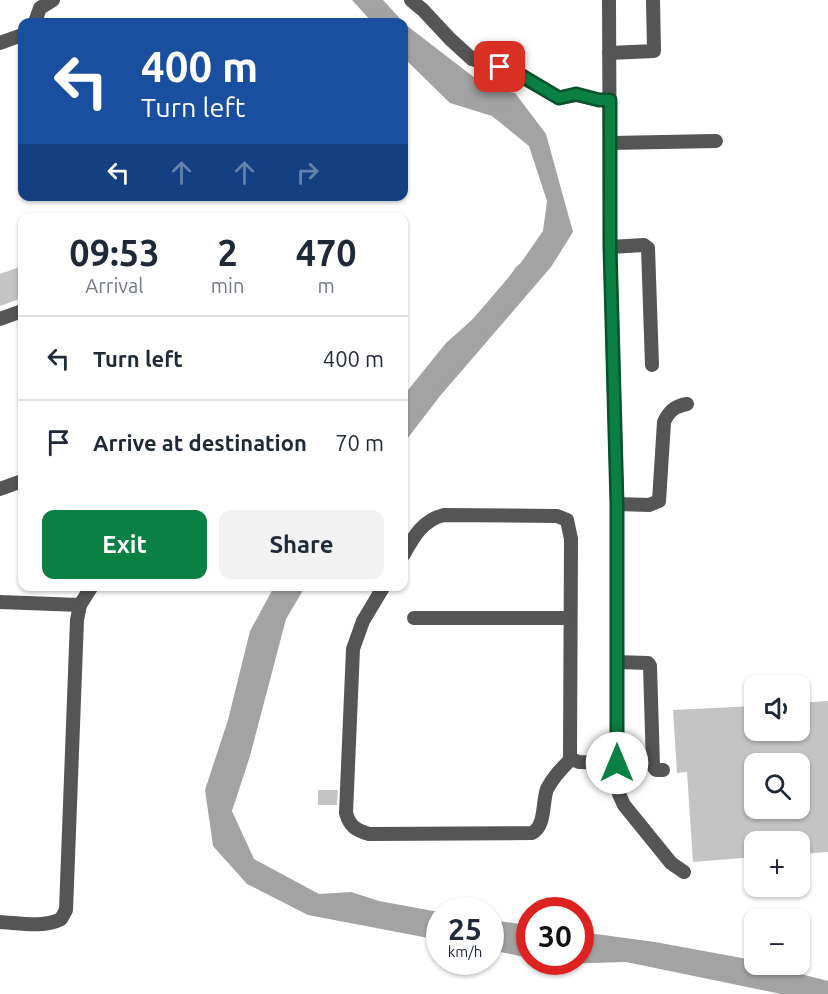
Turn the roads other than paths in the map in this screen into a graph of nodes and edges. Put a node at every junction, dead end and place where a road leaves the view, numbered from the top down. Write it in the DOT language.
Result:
graph roads {
  1 [pos="53,0"];
  2 [pos="411,0"];
  3 [pos="609,0"];
  4 [pos="653,0"];
  5 [pos="36,18"];
  6 [pos="18,36"];
  7 [pos="0,43"];
  8 [pos="609,53"];
  9 [pos="610,100"];
  10 [pos="716,141"];
  11 [pos="610,143"];
  12 [pos="610,247"];
  13 [pos="18,312"];
  14 [pos="0,319"];
  15 [pos="652,365"];
  16 [pos="687,404"];
  17 [pos="18,482"];
  18 [pos="0,489"];
  19 [pos="617,504"];
  20 [pos="408,548"];
  21 [pos="89,591"];
  22 [pos="381,591"];
  23 [pos="0,602"];
  24 [pos="80,605"];
  25 [pos="414,618"];
  26 [pos="570,618"];
  27 [pos="617,662"];
  28 [pos="572,759"];
  29 [pos="617,763"];
  30 [pos="663,770"];
  31 [pos="684,872"];
  32 [pos="0,922"];
  1 -- 5 [label="street"];
  2 -- 9 [label="street"];
  3 -- 8 [label="street"];
  4 -- 8 [label="street"];
  6 -- 7 [label="street"];
  8 -- 9 [label="street"];
  9 -- 11 [label="street"];
  10 -- 11 [label="street"];
  11 -- 12 [label="street"];
  12 -- 15 [label="street"];
  12 -- 19 [label="street"];
  13 -- 14 [label="street"];
  16 -- 19 [label="street"];
  17 -- 18 [label="street"];
  19 -- 27 [label="street"];
  20 -- 26 [label="street"];
  21 -- 24 [label="street"];
  22 -- 28 [label="street"];
  23 -- 24 [label="street"];
  24 -- 32 [label="street"];
  25 -- 26 [label="street"];
  26 -- 28 [label="street"];
  27 -- 29 [label="street"];
  27 -- 30 [label="street"];
  28 -- 29 [label="street"];
  29 -- 31 [label="street"];
}
